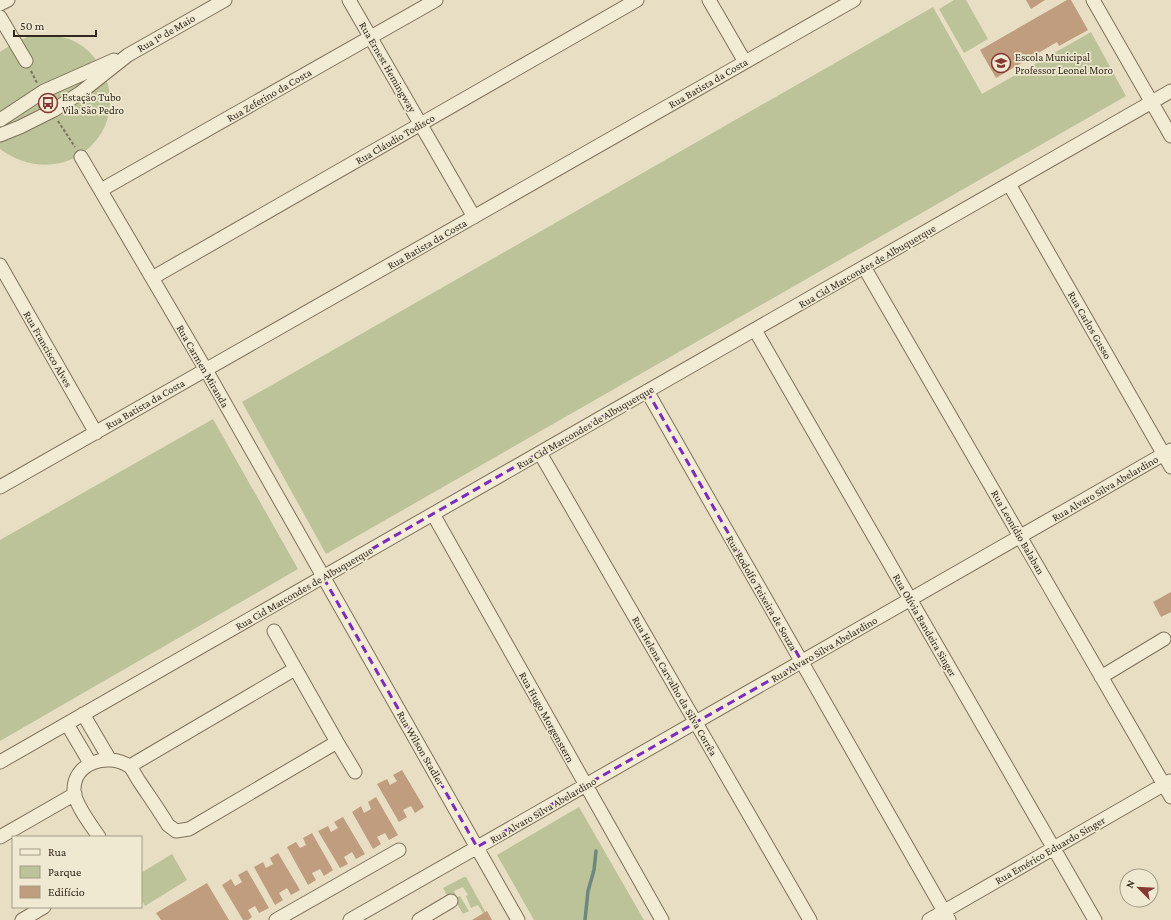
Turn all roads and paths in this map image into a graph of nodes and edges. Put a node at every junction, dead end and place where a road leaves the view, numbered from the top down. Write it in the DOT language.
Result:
graph roads {
  1 [pos="8,0"];
  2 [pos="225,0"];
  3 [pos="349,0"];
  4 [pos="436,0"];
  5 [pos="637,0"];
  6 [pos="709,0"];
  7 [pos="854,0"];
  8 [pos="1093,0"];
  9 [pos="0,4"];
  10 [pos="0,17"];
  11 [pos="371,37"];
  12 [pos="128,55"];
  13 [pos="26,61"];
  14 [pos="745,62"];
  15 [pos="1171,91"];
  16 [pos="1152,102"];
  17 [pos="57,119"];
  18 [pos="0,120"];
  19 [pos="421,124"];
  20 [pos="0,135"];
  21 [pos="1171,136"];
  22 [pos="81,157"];
  23 [pos="1009,184"];
  24 [pos="101,190"];
  25 [pos="474,217"];
  26 [pos="0,265"];
  27 [pos="864,267"];
  28 [pos="152,278"];
  29 [pos="755,330"];
  30 [pos="206,370"];
  31 [pos="648,391"];
  32 [pos="96,432"];
  33 [pos="1168,452"];
  34 [pos="540,453"];
  35 [pos="1171,466"];
  36 [pos="0,488"];
  37 [pos="433,514"];
  38 [pos="1020,537"];
  39 [pos="323,577"];
  40 [pos="910,600"];
  41 [pos="274,631"];
  42 [pos="1164,639"];
  43 [pos="802,662"];
  44 [pos="295,669"];
  45 [pos="1101,677"];
  46 [pos="83,714"];
  47 [pos="696,722"];
  48 [pos="67,724"];
  49 [pos="337,742"];
  50 [pos="110,760"];
  51 [pos="0,762"];
  52 [pos="90,763"];
  53 [pos="130,766"];
  54 [pos="355,772"];
  55 [pos="1167,783"];
  56 [pos="586,785"];
  57 [pos="75,794"];
  58 [pos="1171,797"];
  59 [pos="98,836"];
  60 [pos="0,837"];
  61 [pos="477,847"];
  62 [pos="1054,848"];
  63 [pos="399,850"];
  64 [pos="451,901"];
  65 [pos="42,908"];
  66 [pos="946,916"];
  67 [pos="22,920"];
  68 [pos="276,920"];
  69 [pos="350,920"];
  70 [pos="418,920"];
  71 [pos="518,920"];
  72 [pos="662,920"];
  73 [pos="810,920"];
  74 [pos="929,920"];
  75 [pos="1095,920"];
  1 -- 9 [label="street"];
  2 -- 12 [label="street, Rua 1º de Maio"];
  3 -- 11 [label="street, Rua Ernest Hemingway"];
  4 -- 11 [label="street, Rua Zeferino da Costa"];
  5 -- 19 [label="street, Rua Cláudio Todisco"];
  6 -- 14 [label="street"];
  7 -- 14 [label="street, Rua Batista da Costa"];
  8 -- 16 [label="street"];
  10 -- 13 [label="street"];
  11 -- 19 [label="street, Rua Ernest Hemingway"];
  11 -- 24 [label="street, Rua Zeferino da Costa"];
  12 -- 18 [label="street, Rua 1º de Maio"];
  12 -- 20 [label="street, Rua 1º de Maio"];
  14 -- 25 [label="street, Rua Batista da Costa"];
  15 -- 16 [label="street, Rua Cid Marcondes de Albuquerque"];
  16 -- 21 [label="street"];
  16 -- 23 [label="street, Rua Cid Marcondes de Albuquerque"];
  17 -- 22 [label="path"];
  19 -- 25 [label="street, Rua Ernest Hemingway"];
  19 -- 28 [label="street, Rua Cláudio Todisco"];
  22 -- 24 [label="street, Rua Carmen Miranda"];
  23 -- 27 [label="street, Rua Cid Marcondes de Albuquerque"];
  23 -- 33 [label="street, Rua Carlos Gusso"];
  24 -- 28 [label="street, Rua Carmen Miranda"];
  25 -- 30 [label="street, Rua Batista da Costa"];
  26 -- 32 [label="street, Rua Francisco Alves"];
  27 -- 29 [label="street, Rua Cid Marcondes de Albuquerque"];
  27 -- 38 [label="street, Rua Leonídio Balaban"];
  28 -- 30 [label="street, Rua Carmen Miranda"];
  29 -- 31 [label="street, Rua Cid Marcondes de Albuquerque"];
  29 -- 40 [label="street, Rua Olívia Bandeira Singer"];
  30 -- 32 [label="street, Rua Batista da Costa"];
  30 -- 39 [label="street, Rua Carmen Miranda"];
  31 -- 34 [label="street, Rua Cid Marcondes de Albuquerque"];
  31 -- 43 [label="street, Rua Rodolfo Teixeira de Souza"];
  32 -- 36 [label="street, Rua Batista da Costa"];
  33 -- 35 [label="street, Rua Carlos Gusso"];
  33 -- 38 [label="street, Rua Alvaro Silva Abelardino"];
  34 -- 37 [label="street, Rua Cid Marcondes de Albuquerque"];
  34 -- 47 [label="street, Rua Helena Carvalho da Silva Corrêa"];
  37 -- 39 [label="street, Rua Cid Marcondes de Albuquerque"];
  37 -- 56 [label="street, Rua Hugo Morgenstern"];
  38 -- 40 [label="street, Rua Alvaro Silva Abelardino"];
  38 -- 45 [label="street, Rua Leonídio Balaban"];
  39 -- 46 [label="street, Rua Cid Marcondes de Albuquerque"];
  39 -- 61 [label="street, Rua Wilson Stadler"];
  40 -- 43 [label="street, Rua Alvaro Silva Abelardino"];
  40 -- 62 [label="street, Rua Olívia Bandeira Singer"];
  41 -- 44 [label="street"];
  42 -- 45 [label="street"];
  43 -- 47 [label="street, Rua Alvaro Silva Abelardino"];
  43 -- 66 [label="street, Rua Rodolfo Teixeira de Souza"];
  44 -- 49 [label="street"];
  44 -- 53 [label="street"];
  45 -- 55 [label="street, Rua Leonídio Balaban"];
  46 -- 48 [label="street, Rua Cid Marcondes de Albuquerque"];
  46 -- 50 [label="street"];
  47 -- 56 [label="street, Rua Alvaro Silva Abelardino"];
  47 -- 73 [label="street, Rua Helena Carvalho da Silva Corrêa"];
  48 -- 51 [label="street, Rua Cid Marcondes de Albuquerque"];
  48 -- 52 [label="street"];
  49 -- 53 [label="street"];
  49 -- 54 [label="street"];
  50 -- 52 [label="street"];
  50 -- 53 [label="street"];
  52 -- 57 [label="street"];
  55 -- 58 [label="street, Rua Leonídio Balaban"];
  55 -- 62 [label="street, Rua Emérico Eduardo Singer"];
  56 -- 61 [label="street, Rua Alvaro Silva Abelardino"];
  56 -- 72 [label="street, Rua Hugo Morgenstern"];
  57 -- 59 [label="street"];
  57 -- 60 [label="street"];
  61 -- 69 [label="street, Rua Alvaro Silva Abelardino"];
  61 -- 71 [label="street, Rua Wilson Stadler"];
  62 -- 66 [label="street, Rua Emérico Eduardo Singer"];
  62 -- 75 [label="street, Rua Olívia Bandeira Singer"];
  63 -- 68 [label="street"];
  64 -- 70 [label="street"];
  65 -- 67 [label="street"];
  66 -- 74 [label="street, Rua Emérico Eduardo Singer"];
}
